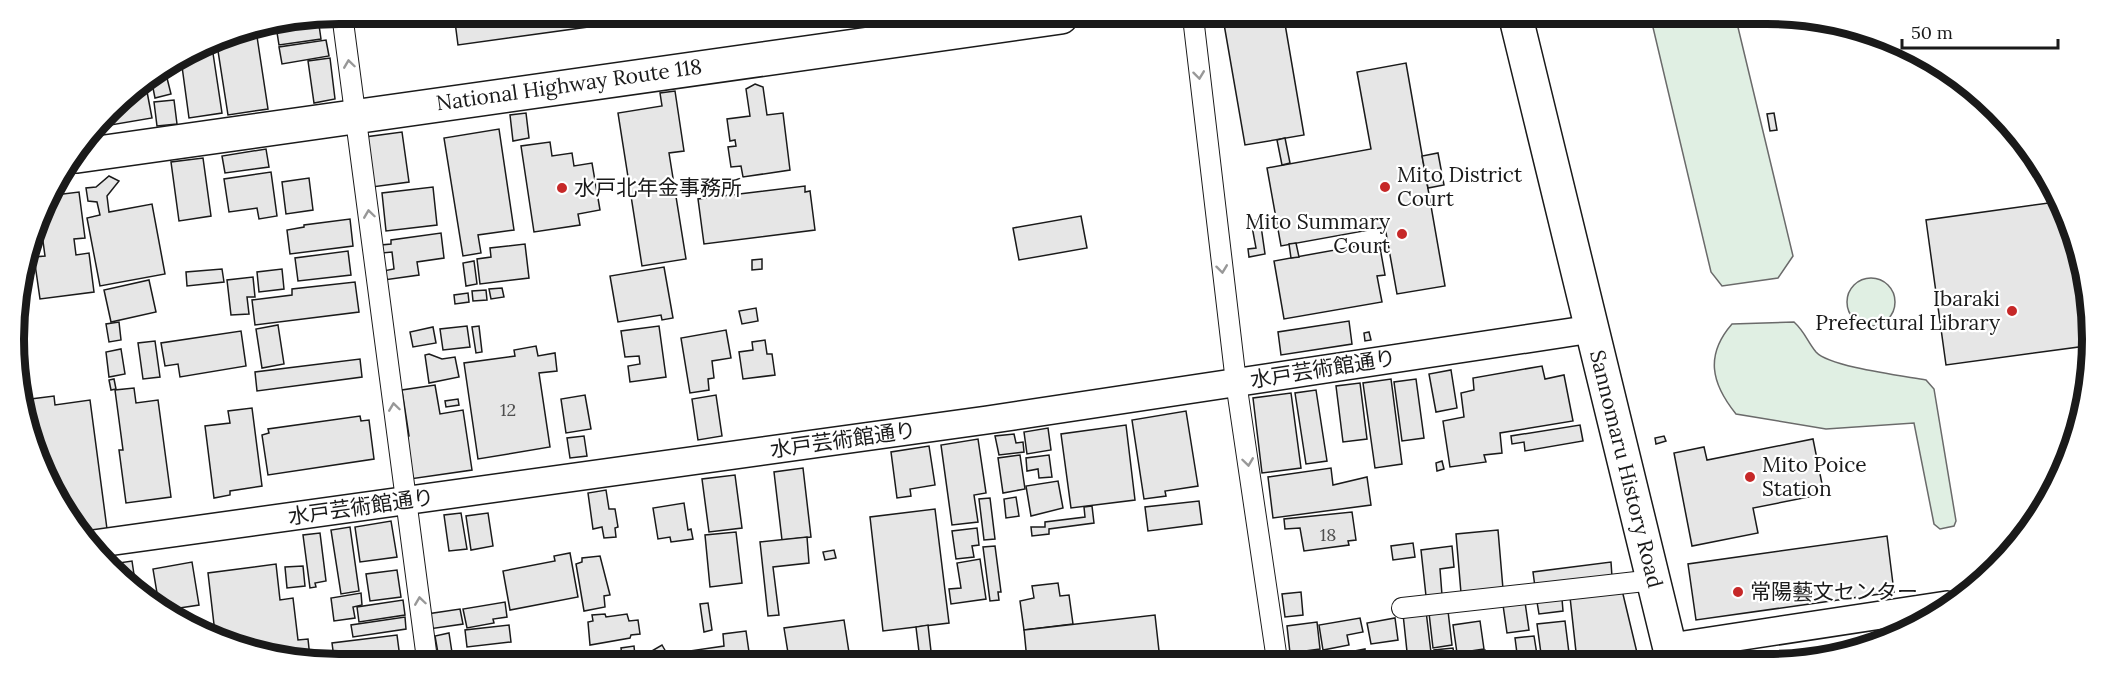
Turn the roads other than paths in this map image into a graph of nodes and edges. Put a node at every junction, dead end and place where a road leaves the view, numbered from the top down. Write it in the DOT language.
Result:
graph roads {
  1 [pos="343,24"];
  2 [pos="1004,24"];
  3 [pos="1193,24"];
  4 [pos="1517,24"];
  5 [pos="356,115"];
  6 [pos="83,155"];
  7 [pos="1592,329"];
  8 [pos="1236,382"];
  9 [pos="406,500"];
  10 [pos="99,543"];
  11 [pos="1654,580"];
  12 [pos="1402,608"];
  13 [pos="1931,608"];
  14 [pos="426,654"];
  15 [pos="1276,654"];
  16 [pos="1672,654"];
  5 -- 1 [label="street, one-way"];
  2 -- 5 [label="highway, National Highway Route 118"];
  3 -- 8 [label="street, one-way"];
  4 -- 7 [label="highway, Sannomaru History Road"];
  5 -- 6 [label="highway, National Highway Route 118"];
  9 -- 5 [label="street, one-way"];
  7 -- 8 [label="street, 水戸芸術館通り"];
  7 -- 11 [label="highway, Sannomaru History Road"];
  8 -- 9 [label="street, 水戸芸術館通り"];
  8 -- 15 [label="street, one-way"];
  9 -- 10 [label="street, 水戸芸術館通り"];
  14 -- 9 [label="street, one-way"];
  11 -- 12 [label="street"];
  11 -- 16 [label="highway, Sannomaru History Road"];
  13 -- 16 [label="street, Sannomaru History Road"];
}
